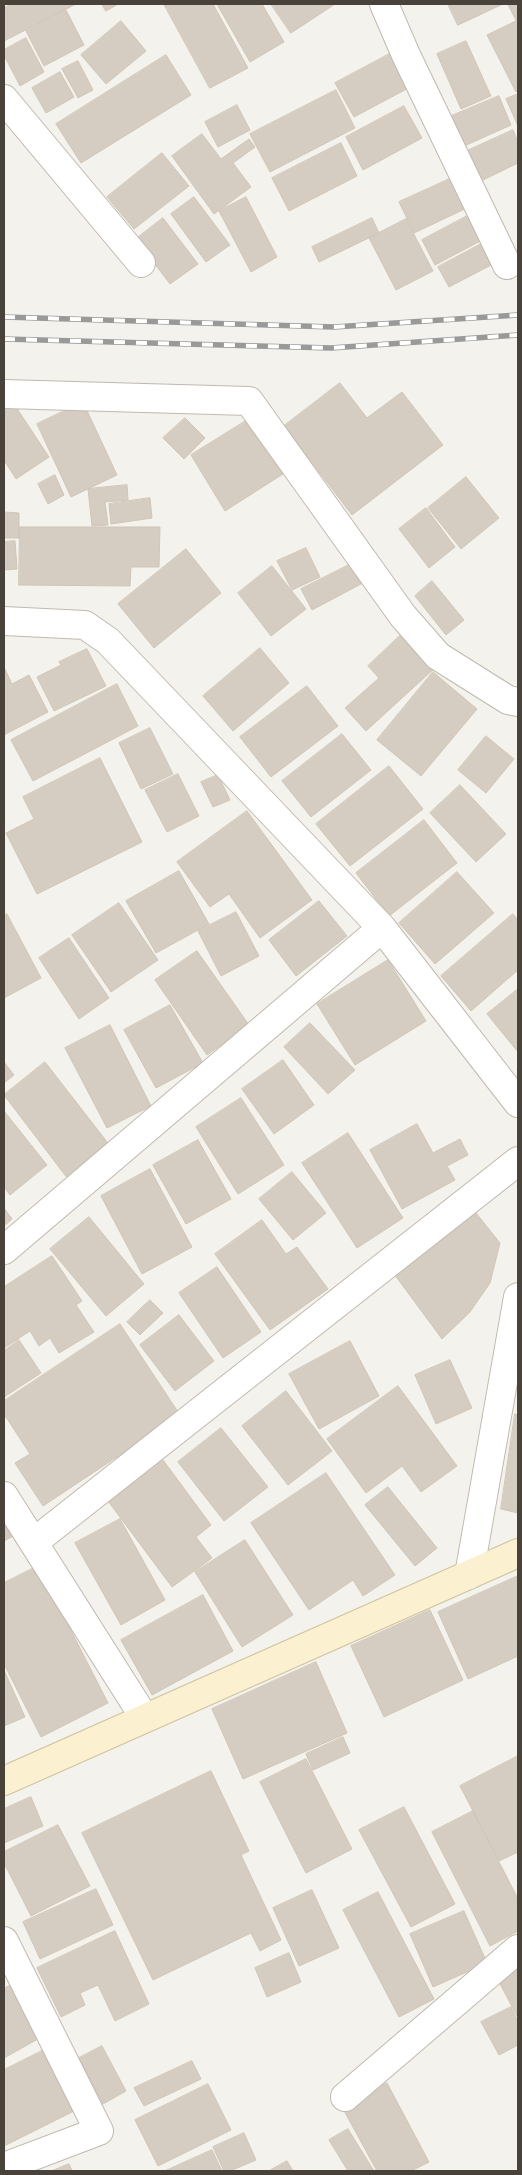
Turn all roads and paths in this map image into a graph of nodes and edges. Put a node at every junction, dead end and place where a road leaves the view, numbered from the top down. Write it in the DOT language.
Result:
graph roads {
  1 [pos="384,4"];
  2 [pos="4,99"];
  3 [pos="141,263"];
  4 [pos="507,265"];
  5 [pos="4,394"];
  6 [pos="4,620"];
  7 [pos="518,702"];
  8 [pos="382,928"];
  9 [pos="518,1103"];
  10 [pos="518,1161"];
  11 [pos="4,1250"];
  12 [pos="518,1297"];
  13 [pos="4,1496"];
  14 [pos="34,1542"];
  15 [pos="518,1553"];
  16 [pos="469,1575"];
  17 [pos="144,1717"];
  18 [pos="4,1781"];
  19 [pos="518,1949"];
  20 [pos="7,1955"];
  21 [pos="345,2097"];
  22 [pos="4,2167"];
  1 -- 4 [label="street"];
  2 -- 3 [label="street"];
  5 -- 7 [label="street"];
  6 -- 8 [label="street"];
  8 -- 9 [label="street"];
  8 -- 11 [label="street"];
  10 -- 14 [label="street"];
  12 -- 16 [label="street"];
  13 -- 14 [label="street"];
  14 -- 17 [label="street"];
  15 -- 16 [label="street"];
  16 -- 17 [label="street"];
  17 -- 18 [label="street"];
  19 -- 21 [label="street"];
  20 -- 22 [label="street"];
}
